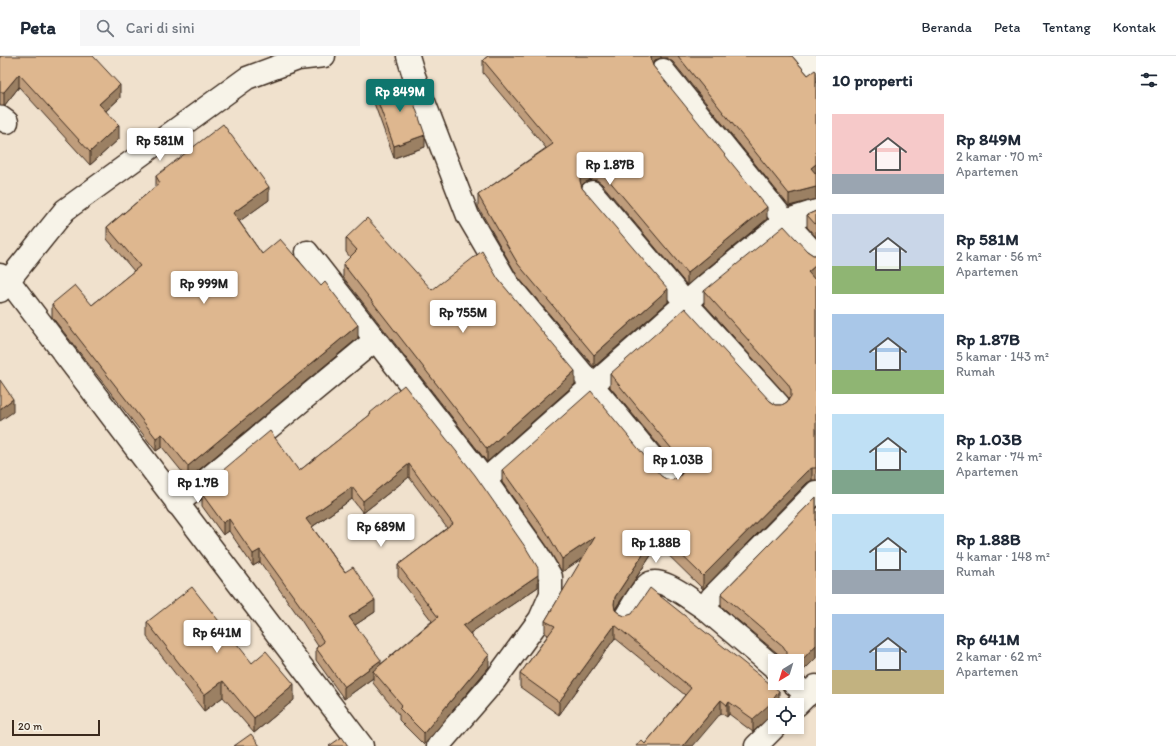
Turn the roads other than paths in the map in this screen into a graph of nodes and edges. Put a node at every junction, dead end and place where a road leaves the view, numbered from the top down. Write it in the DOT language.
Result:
graph roads {
  1 [pos="324,56"];
  2 [pos="408,56"];
  3 [pos="803,56"];
  4 [pos="663,70"];
  5 [pos="816,70"];
  6 [pos="592,192"];
  7 [pos="816,211"];
  8 [pos="785,221"];
  9 [pos="307,252"];
  10 [pos="816,255"];
  11 [pos="3,282"];
  12 [pos="686,303"];
  13 [pos="375,340"];
  14 [pos="592,386"];
  15 [pos="779,405"];
  16 [pos="485,480"];
  17 [pos="671,480"];
  18 [pos="816,492"];
  19 [pos="177,504"];
  20 [pos="704,608"];
  21 [pos="626,616"];
  22 [pos="768,662"];
  23 [pos="769,734"];
  24 [pos="362,746"];
  25 [pos="438,746"];
  26 [pos="756,746"];
  1 -- 11 [label="street"];
  2 -- 14 [label="street"];
  3 -- 5 [label="street"];
  4 -- 8 [label="street"];
  6 -- 12 [label="street"];
  7 -- 8 [label="street"];
  8 -- 10 [label="street"];
  8 -- 12 [label="street"];
  9 -- 13 [label="street"];
  11 -- 19 [label="street"];
  12 -- 14 [label="street"];
  12 -- 15 [label="street"];
  13 -- 16 [label="street"];
  13 -- 19 [label="street"];
  14 -- 16 [label="street"];
  14 -- 17 [label="street"];
  16 -- 25 [label="street"];
  18 -- 20 [label="street"];
  19 -- 24 [label="street"];
  20 -- 21 [label="street"];
  20 -- 22 [label="street"];
  23 -- 26 [label="street"];
}
